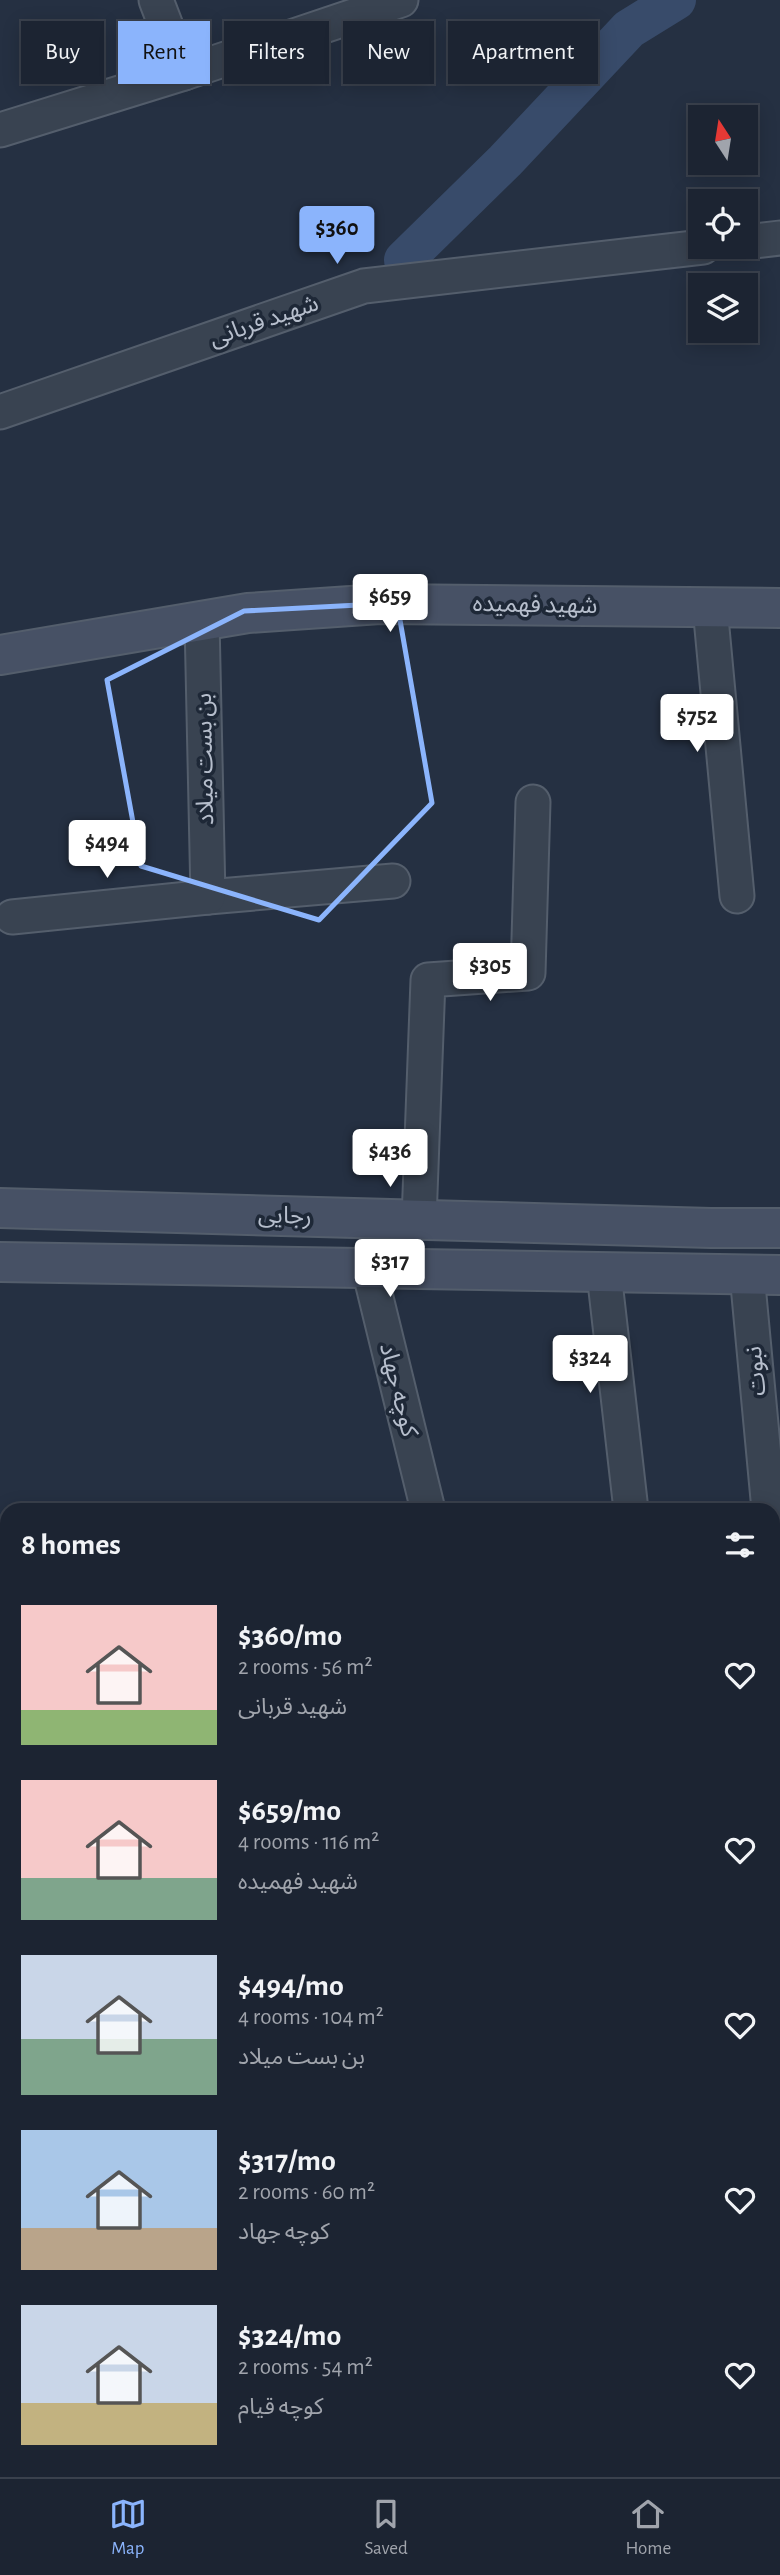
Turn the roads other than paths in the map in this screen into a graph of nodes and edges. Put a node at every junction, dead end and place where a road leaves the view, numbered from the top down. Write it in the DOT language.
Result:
graph roads {
  1 [pos="156,0"];
  2 [pos="401,0"];
  3 [pos="164,21"];
  4 [pos="210,64"];
  5 [pos="148,84"];
  6 [pos="0,130"];
  7 [pos="780,238"];
  8 [pos="758,241"];
  9 [pos="688,249"];
  10 [pos="0,412"];
  11 [pos="710,607"];
  12 [pos="780,608"];
  13 [pos="202,621"];
  14 [pos="0,655"];
  15 [pos="533,802"];
  16 [pos="393,881"];
  17 [pos="737,896"];
  18 [pos="208,897"];
  19 [pos="12,917"];
  20 [pos="0,1208"];
  21 [pos="419,1220"];
  22 [pos="780,1228"];
  23 [pos="0,1262"];
  24 [pos="369,1269"];
  25 [pos="604,1273"];
  26 [pos="764,1274"];
  27 [pos="426,1503"];
  28 [pos="630,1503"];
  29 [pos="769,1503"];
  1 -- 3 [label="street"];
  2 -- 4 [label="street"];
  5 -- 6 [label="street"];
  7 -- 8 [label="street"];
  9 -- 10 [label="street, شهید قربانی"];
  11 -- 12 [label="street, شهید فهمیده"];
  11 -- 13 [label="street, شهید فهمیده"];
  11 -- 17 [label="street"];
  13 -- 14 [label="street, شهید فهمیده"];
  13 -- 18 [label="street, بن بست میلاد"];
  15 -- 21 [label="street"];
  16 -- 18 [label="street"];
  18 -- 19 [label="street"];
  20 -- 21 [label="street, رجایی"];
  21 -- 22 [label="street, رجایی"];
  23 -- 24 [label="street, رجایی"];
  24 -- 25 [label="street, رجایی"];
  24 -- 27 [label="street, کوچه جهاد"];
  25 -- 26 [label="street, رجایی"];
  25 -- 28 [label="street"];
  26 -- 29 [label="street, نبوت"];
}
